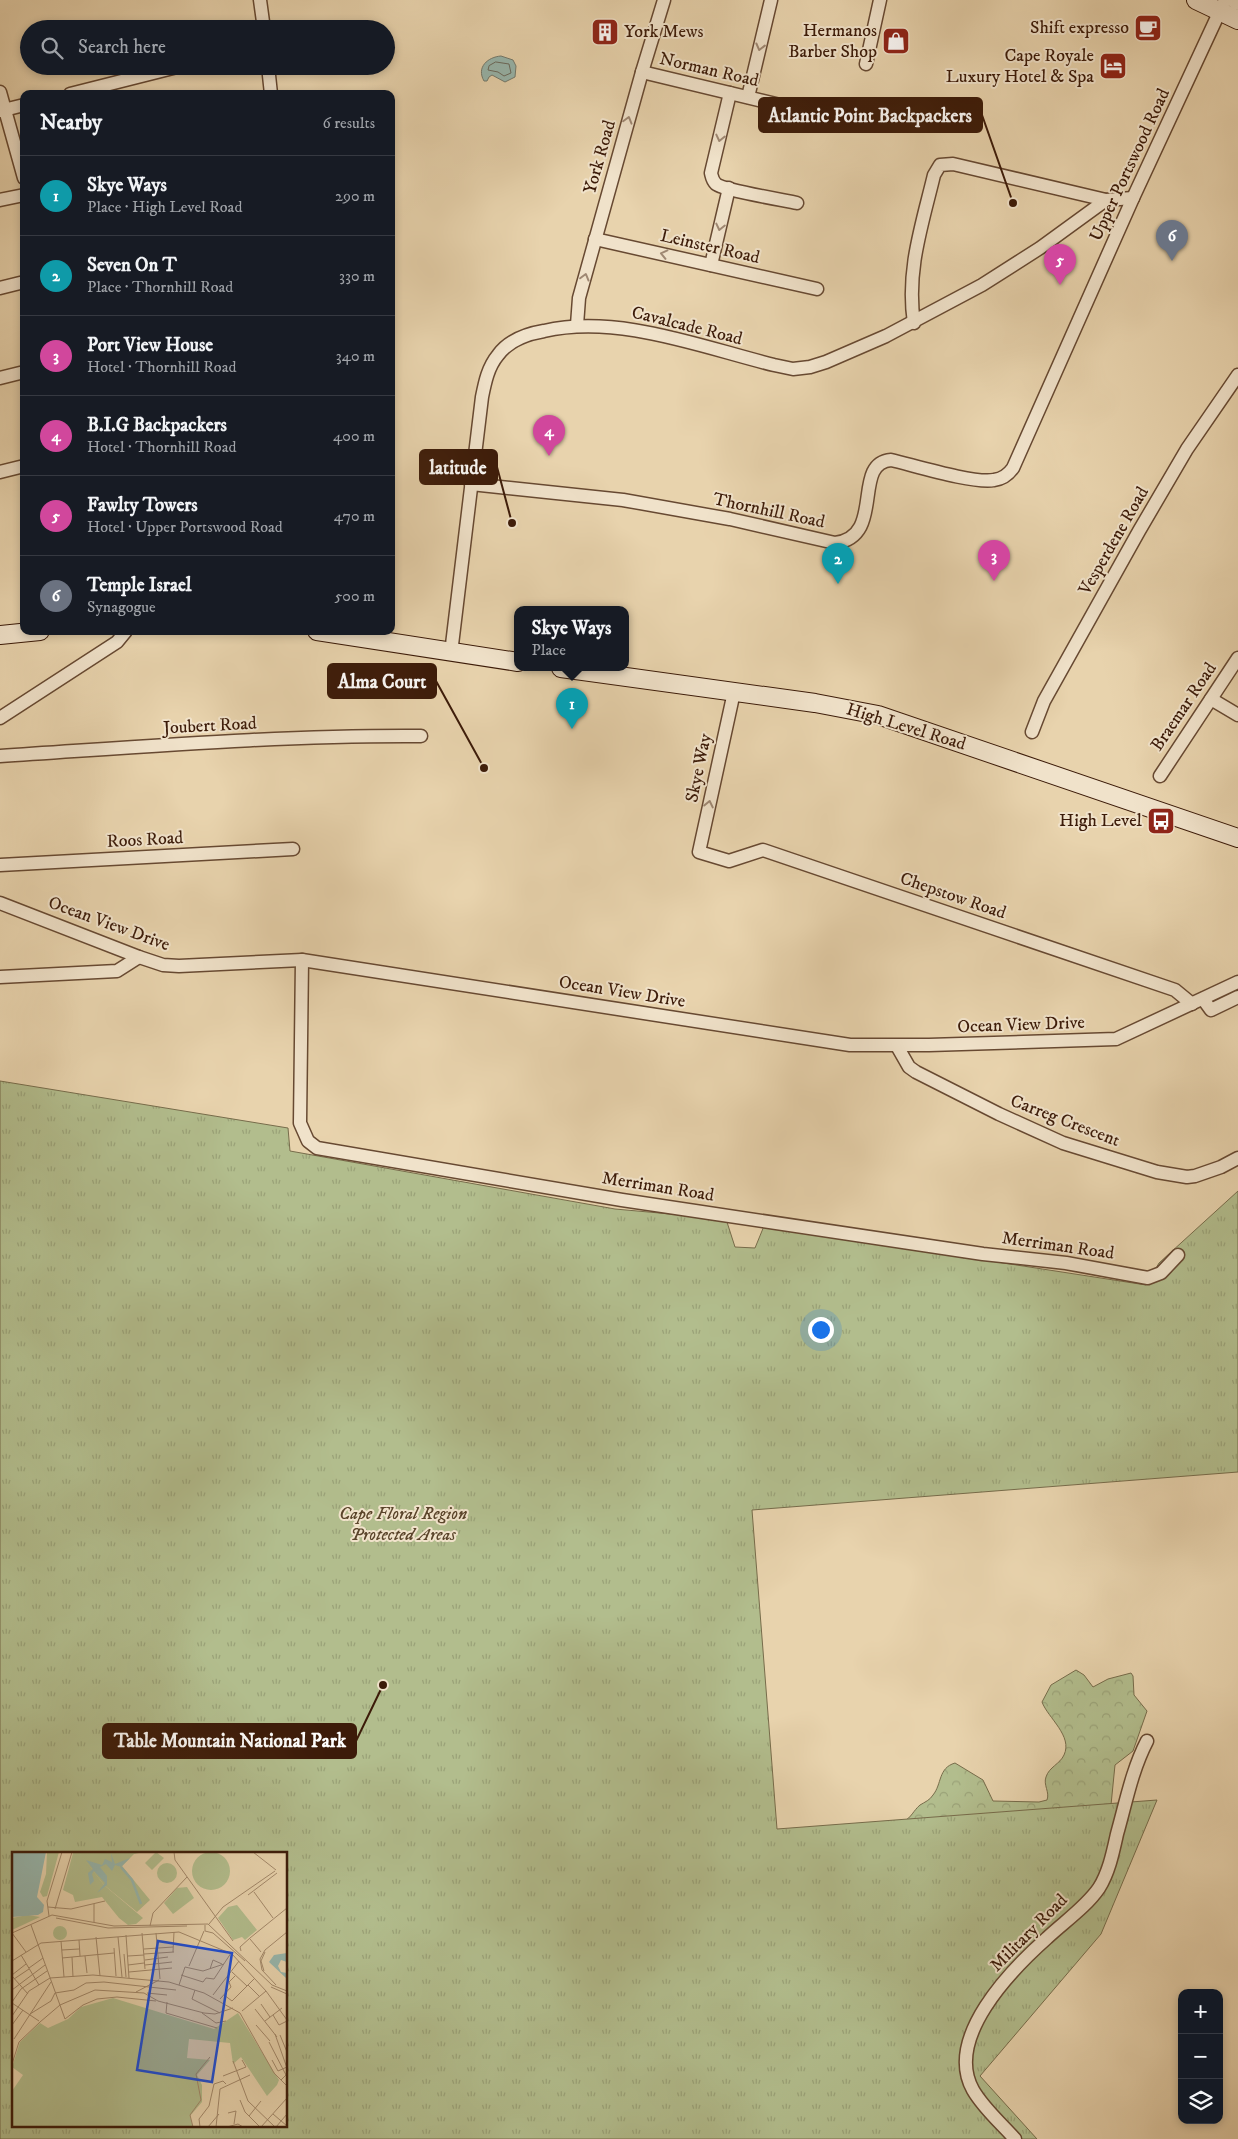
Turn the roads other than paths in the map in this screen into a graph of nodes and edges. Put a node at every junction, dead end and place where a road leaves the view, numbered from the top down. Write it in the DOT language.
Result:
graph roads {
  1 [pos="260,0"];
  2 [pos="664,0"];
  3 [pos="771,0"];
  4 [pos="880,0"];
  5 [pos="1196,0"];
  6 [pos="1223,5"];
  7 [pos="263,20"];
  8 [pos="1238,20"];
  9 [pos="866,64"];
  10 [pos="642,72"];
  11 [pos="145,75"];
  12 [pos="269,75"];
  13 [pos="86,90"];
  14 [pos="271,90"];
  15 [pos="0,92"];
  16 [pos="730,93"];
  17 [pos="748,97"];
  18 [pos="20,106"];
  19 [pos="2,110"];
  20 [pos="855,124"];
  21 [pos="20,166"];
  22 [pos="729,188"];
  23 [pos="20,196"];
  24 [pos="1133,198"];
  25 [pos="0,200"];
  26 [pos="1106,200"];
  27 [pos="797,203"];
  28 [pos="595,239"];
  29 [pos="711,265"];
  30 [pos="20,283"];
  31 [pos="0,288"];
  32 [pos="817,289"];
  33 [pos="914,323"];
  34 [pos="577,325"];
  35 [pos="20,373"];
  36 [pos="1238,375"];
  37 [pos="0,378"];
  38 [pos="20,467"];
  39 [pos="0,472"];
  40 [pos="1001,479"];
  41 [pos="471,484"];
  42 [pos="20,633"];
  43 [pos="0,635"];
  44 [pos="123,635"];
  45 [pos="342,635"];
  46 [pos="451,653"];
  47 [pos="1238,658"];
  48 [pos="514,661"];
  49 [pos="583,671"];
  50 [pos="734,692"];
  51 [pos="1211,699"];
  52 [pos="1238,716"];
  53 [pos="0,718"];
  54 [pos="1032,732"];
  55 [pos="421,736"];
  56 [pos="0,756"];
  57 [pos="1160,776"];
  58 [pos="1238,838"];
  59 [pos="292,849"];
  60 [pos="699,852"];
  61 [pos="0,865"];
  62 [pos="0,903"];
  63 [pos="139,957"];
  64 [pos="302,960"];
  65 [pos="0,977"];
  66 [pos="1238,982"];
  67 [pos="1238,997"];
  68 [pos="1197,1001"];
  69 [pos="897,1046"];
  70 [pos="1238,1158"];
  71 [pos="1178,1254"];
  72 [pos="1147,1741"];
  73 [pos="1015,2139"];
  1 -- 7 [label="street"];
  2 -- 10 [label="street, York Road"];
  3 -- 17 [label="street, one-way"];
  4 -- 9 [label="street"];
  5 -- 6 [label="street"];
  6 -- 8 [label="street"];
  6 -- 24 [label="street, Upper Portswood Road"];
  10 -- 16 [label="street, Norman Road"];
  28 -- 10 [label="street, York Road, one-way"];
  11 -- 13 [label="street"];
  12 -- 14 [label="street"];
  15 -- 19 [label="street"];
  16 -- 17 [label="street, Norman Road"];
  16 -- 22 [label="street, one-way"];
  17 -- 20 [label="street, Norman Road"];
  18 -- 19 [label="street"];
  19 -- 21 [label="street"];
  22 -- 27 [label="street"];
  22 -- 29 [label="street, one-way"];
  23 -- 25 [label="street"];
  24 -- 26 [label="street"];
  24 -- 40 [label="street, Upper Portswood Road"];
  26 -- 33 [label="street, Cavalcade Road"];
  26 -- 33 [label="street"];
  29 -- 28 [label="street, Leinster Road, one-way"];
  34 -- 28 [label="street, York Road, one-way"];
  29 -- 32 [label="street, Leinster Road"];
  30 -- 31 [label="street"];
  33 -- 34 [label="street, Cavalcade Road"];
  34 -- 41 [label="street, Cavalcade Road"];
  35 -- 37 [label="street"];
  36 -- 54 [label="street, Vesperdene Road"];
  38 -- 39 [label="street"];
  40 -- 41 [label="street, Thornhill Road"];
  41 -- 46 [label="street, Cavalcade Road"];
  42 -- 43 [label="street"];
  44 -- 53 [label="street"];
  45 -- 46 [label="street"];
  46 -- 48 [label="street"];
  47 -- 51 [label="street, Braemar Road"];
  49 -- 50 [label="street, High Level Road"];
  50 -- 58 [label="street, High Level Road"];
  60 -- 50 [label="street, Skye Way, one-way"];
  51 -- 52 [label="street"];
  51 -- 57 [label="street, Braemar Road"];
  55 -- 56 [label="street, Joubert Road"];
  59 -- 61 [label="street, Roos Road"];
  60 -- 68 [label="street, Chepstow Road"];
  62 -- 63 [label="street, Ocean View Drive"];
  63 -- 64 [label="street, Ocean View Drive"];
  63 -- 65 [label="street"];
  64 -- 69 [label="street, Ocean View Drive"];
  64 -- 71 [label="street, Merriman Road"];
  66 -- 68 [label="street, Ocean View Drive"];
  67 -- 68 [label="street, Chepstow Road"];
  68 -- 69 [label="street, Ocean View Drive"];
  69 -- 70 [label="street, Carreg Crescent"];
  72 -- 73 [label="street, Military Road"];
}
